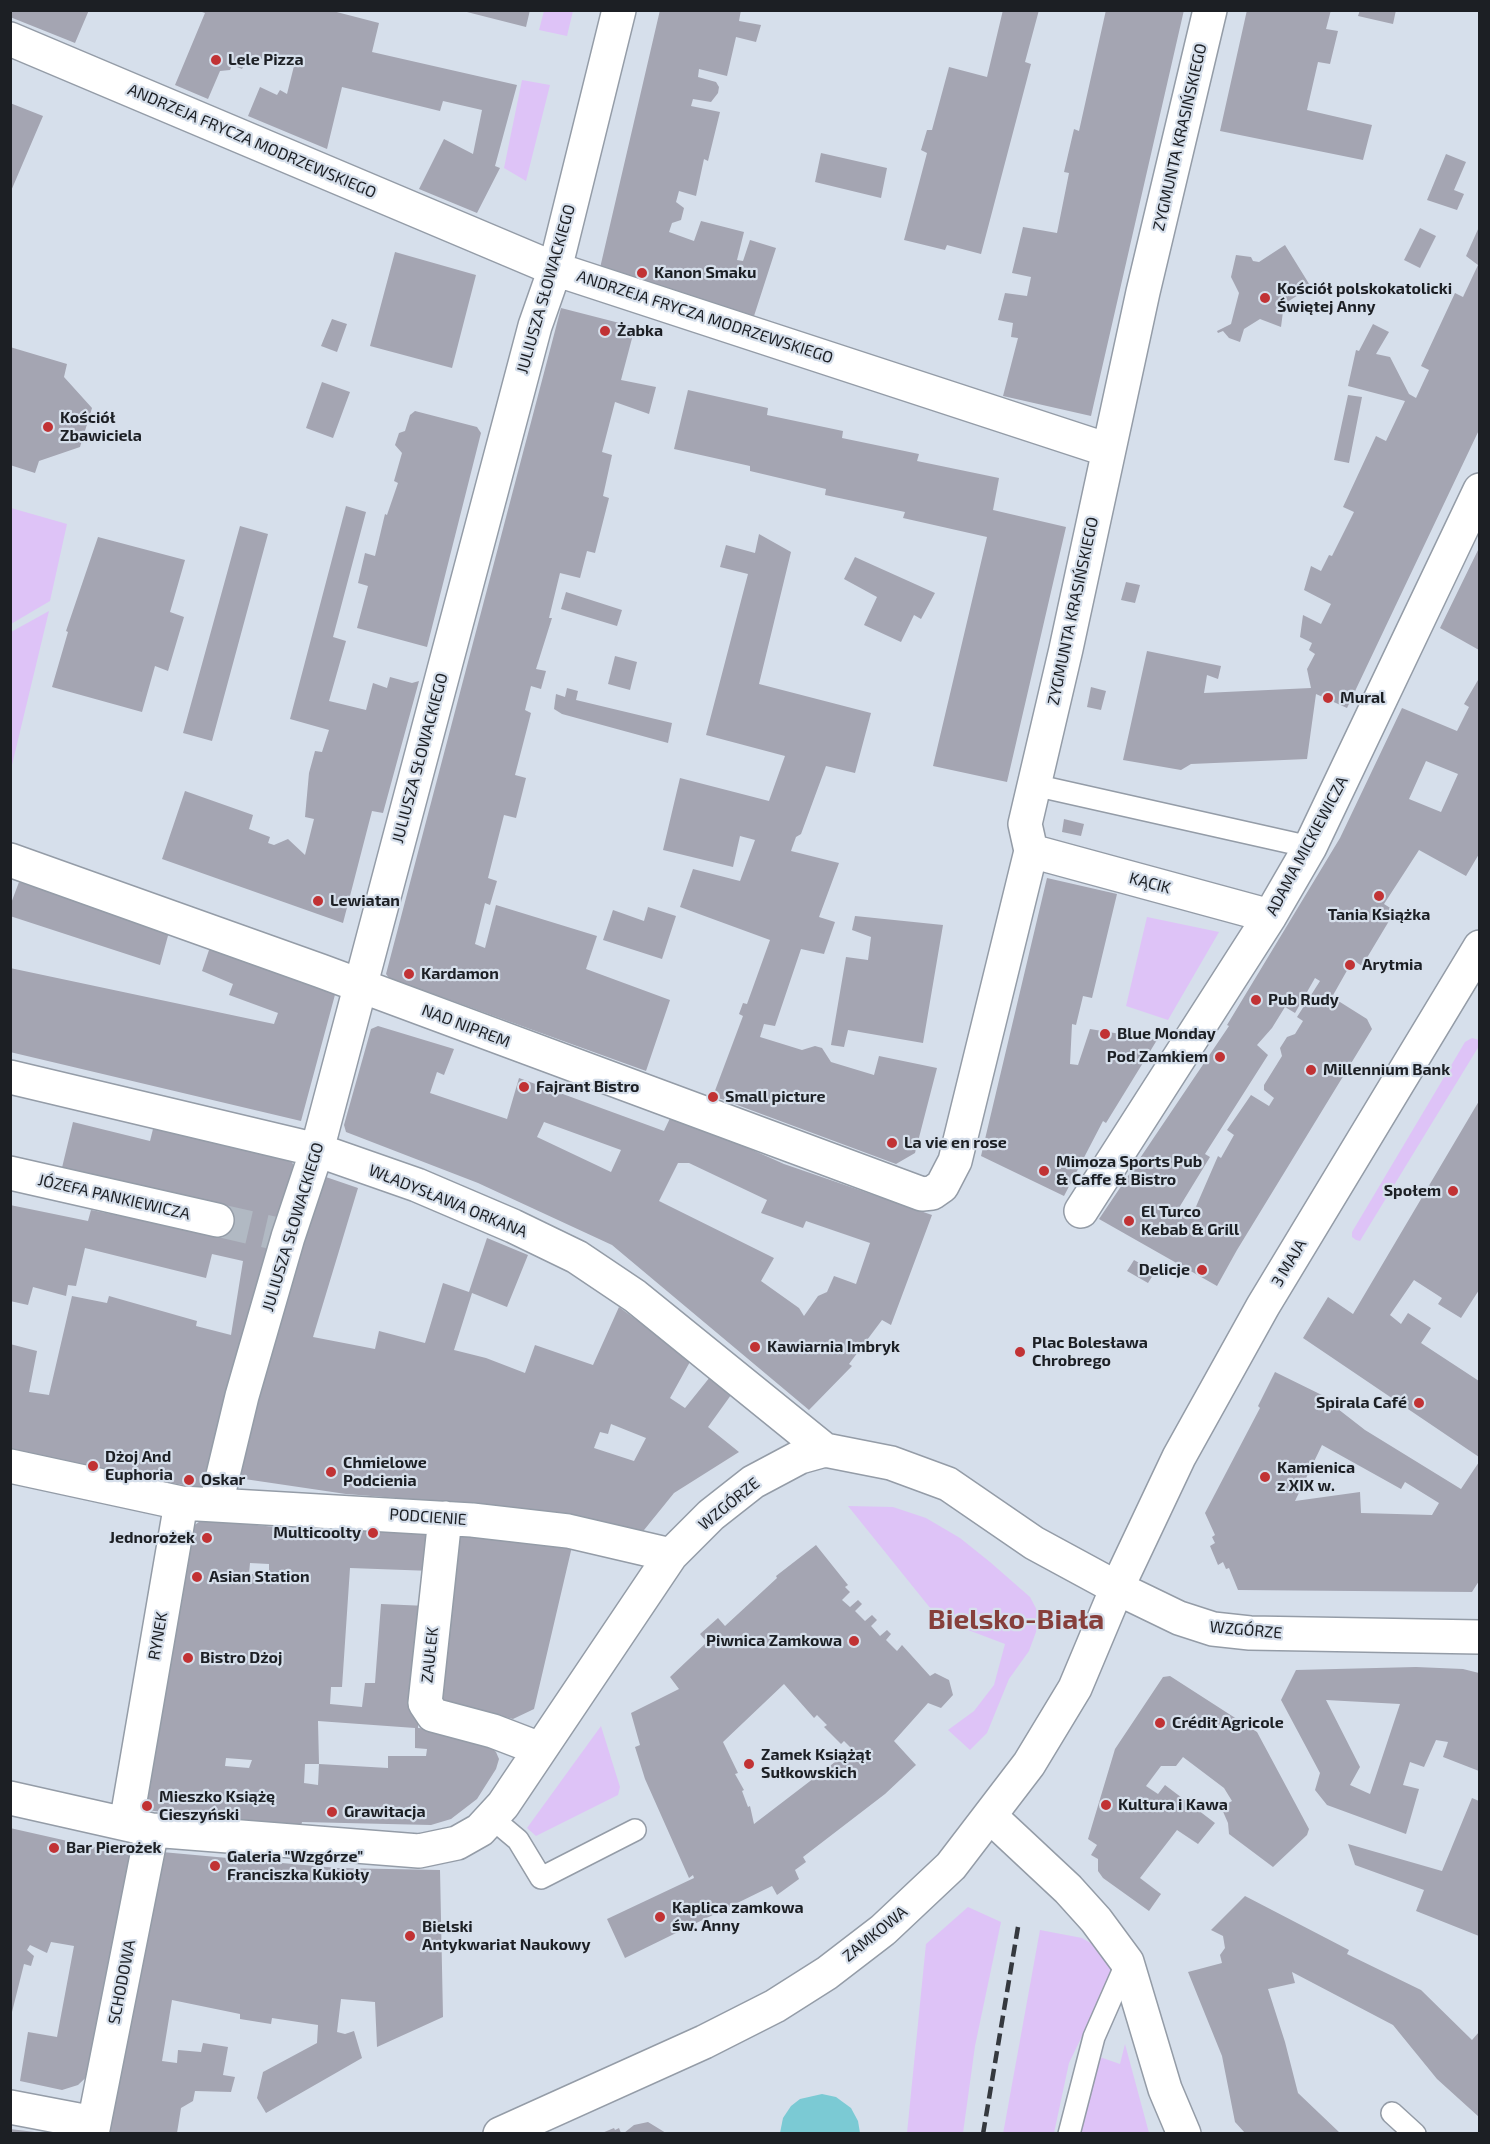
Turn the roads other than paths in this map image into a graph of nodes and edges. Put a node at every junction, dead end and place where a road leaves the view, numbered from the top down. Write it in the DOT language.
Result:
graph roads {
  1 [pos="619,10"];
  2 [pos="1210,10"];
  3 [pos="10,39"];
  4 [pos="555,269"];
  5 [pos="1108,450"];
  6 [pos="1479,490"];
  7 [pos="1034,785"];
  8 [pos="1310,847"];
  9 [pos="1031,851"];
  10 [pos="10,860"];
  11 [pos="1270,916"];
  12 [pos="1479,947"];
  13 [pos="360,986"];
  14 [pos="10,1077"];
  15 [pos="317,1150"];
  16 [pos="10,1173"];
  17 [pos="943,1188"];
  18 [pos="1081,1211"];
  19 [pos="217,1220"];
  20 [pos="815,1434"];
  21 [pos="10,1466"];
  22 [pos="181,1503"];
  23 [pos="216,1504"];
  24 [pos="445,1518"];
  25 [pos="671,1555"];
  26 [pos="1117,1588"];
  27 [pos="1479,1637"];
  28 [pos="540,1749"];
  29 [pos="10,1798"];
  30 [pos="991,1817"];
  31 [pos="493,1819"];
  32 [pos="139,1827"];
  33 [pos="635,1830"];
  34 [pos="1127,1962"];
  35 [pos="10,2108"];
  36 [pos="1392,2113"];
  37 [pos="93,2128"];
  38 [pos="500,2133"];
  39 [pos="1069,2133"];
  40 [pos="1184,2133"];
  41 [pos="1414,2133"];
  1 -- 4 [label="street, JULIUSZA SŁOWACKIEGO"];
  2 -- 5 [label="street, ZYGMUNTA KRASIŃSKIEGO"];
  3 -- 4 [label="street, ANDRZEJA FRYCZA MODRZEWSKIEGO"];
  4 -- 5 [label="street, ANDRZEJA FRYCZA MODRZEWSKIEGO"];
  4 -- 13 [label="street, JULIUSZA SŁOWACKIEGO"];
  5 -- 7 [label="street, ZYGMUNTA KRASIŃSKIEGO"];
  6 -- 8 [label="street, ADAMA MICKIEWICZA"];
  7 -- 8 [label="lane"];
  7 -- 9 [label="street, ZYGMUNTA KRASIŃSKIEGO"];
  8 -- 11 [label="street, ADAMA MICKIEWICZA"];
  9 -- 11 [label="street, KĄCIK"];
  9 -- 17 [label="street, ZYGMUNTA KRASIŃSKIEGO"];
  10 -- 13 [label="street, NAD NIPREM"];
  11 -- 18 [label="street, ADAMA MICKIEWICZA"];
  12 -- 26 [label="street, 3 MAJA"];
  13 -- 15 [label="street, JULIUSZA SŁOWACKIEGO"];
  13 -- 17 [label="street, NAD NIPREM"];
  14 -- 15 [label="street, WŁADYSŁAWA ORKANA"];
  15 -- 20 [label="street, WŁADYSŁAWA ORKANA"];
  15 -- 23 [label="street, JULIUSZA SŁOWACKIEGO"];
  16 -- 19 [label="street, JÓZEFA PANKIEWICZA"];
  20 -- 25 [label="street, WZGÓRZE"];
  20 -- 26 [label="street, WZGÓRZE"];
  21 -- 22 [label="street"];
  22 -- 23 [label="street, PODCIENIE"];
  22 -- 32 [label="street, RYNEK"];
  23 -- 24 [label="street, PODCIENIE"];
  24 -- 25 [label="street, PODCIENIE"];
  24 -- 28 [label="street, ZAUŁEK"];
  25 -- 28 [label="street, WZGÓRZE"];
  26 -- 27 [label="street, WZGÓRZE"];
  26 -- 30 [label="street, ZAMKOWA"];
  28 -- 31 [label="street, WZGÓRZE"];
  29 -- 32 [label="street"];
  30 -- 34 [label="street"];
  30 -- 38 [label="street, ZAMKOWA"];
  31 -- 32 [label="street, WZGÓRZE"];
  31 -- 33 [label="lane"];
  32 -- 37 [label="street, SCHODOWA"];
  34 -- 39 [label="lane"];
  34 -- 40 [label="street"];
  35 -- 37 [label="street"];
  36 -- 41 [label="lane"];
}
